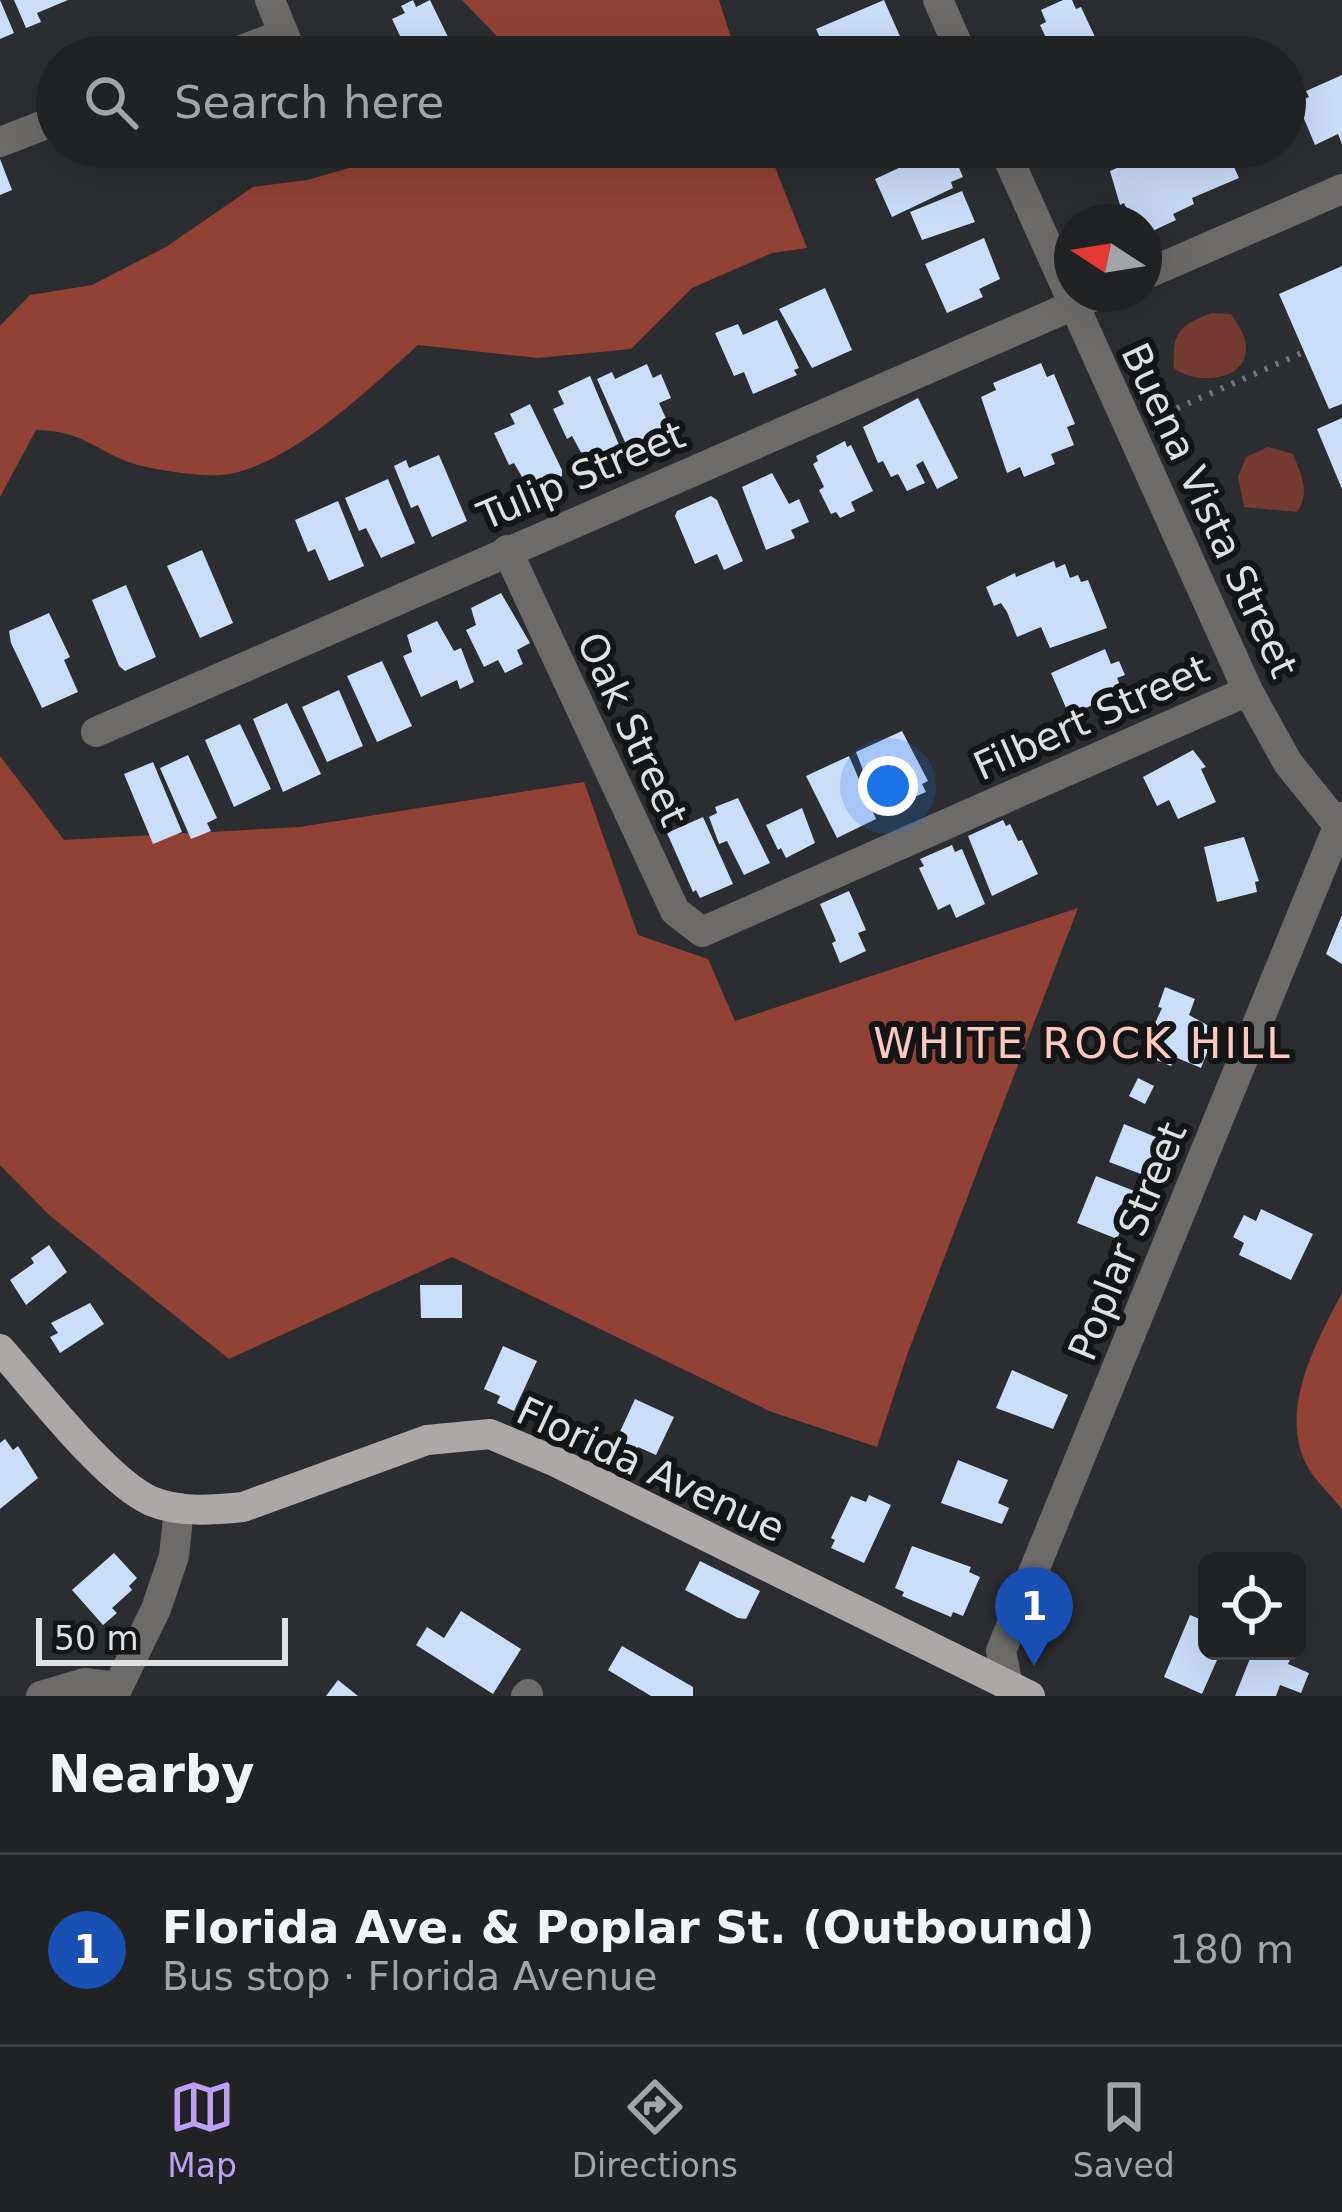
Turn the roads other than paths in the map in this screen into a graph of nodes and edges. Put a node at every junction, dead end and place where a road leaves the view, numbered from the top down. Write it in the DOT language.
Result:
graph roads {
  1 [pos="270,0"];
  2 [pos="938,0"];
  3 [pos="285,36"];
  4 [pos="954,36"];
  5 [pos="36,128"];
  6 [pos="0,142"];
  7 [pos="1014,168"];
  8 [pos="1342,189"];
  9 [pos="1054,240"];
  10 [pos="1162,266"];
  11 [pos="1056,312"];
  12 [pos="1091,312"];
  13 [pos="507,550"];
  14 [pos="1248,691"];
  15 [pos="96,732"];
  16 [pos="1340,821"];
  17 [pos="702,932"];
  18 [pos="0,1349"];
  19 [pos="179,1508"];
  20 [pos="118,1691"];
  21 [pos="1016,1693"];
  22 [pos="41,1696"];
  1 -- 3 [label="street"];
  2 -- 4 [label="street"];
  5 -- 6 [label="street"];
  7 -- 9 [label="street, Buena Vista Street"];
  8 -- 10 [label="street"];
  11 -- 13 [label="street, Tulip Street"];
  12 -- 14 [label="street, Buena Vista Street"];
  13 -- 15 [label="street, Tulip Street"];
  13 -- 17 [label="street, Oak Street"];
  14 -- 16 [label="street, Buena Vista Street"];
  14 -- 17 [label="street, Filbert Street"];
  16 -- 21 [label="street, Poplar Street"];
  18 -- 19 [label="main road, Florida Avenue"];
  19 -- 20 [label="street"];
  19 -- 21 [label="main road, Florida Avenue"];
  20 -- 22 [label="street"];
}
